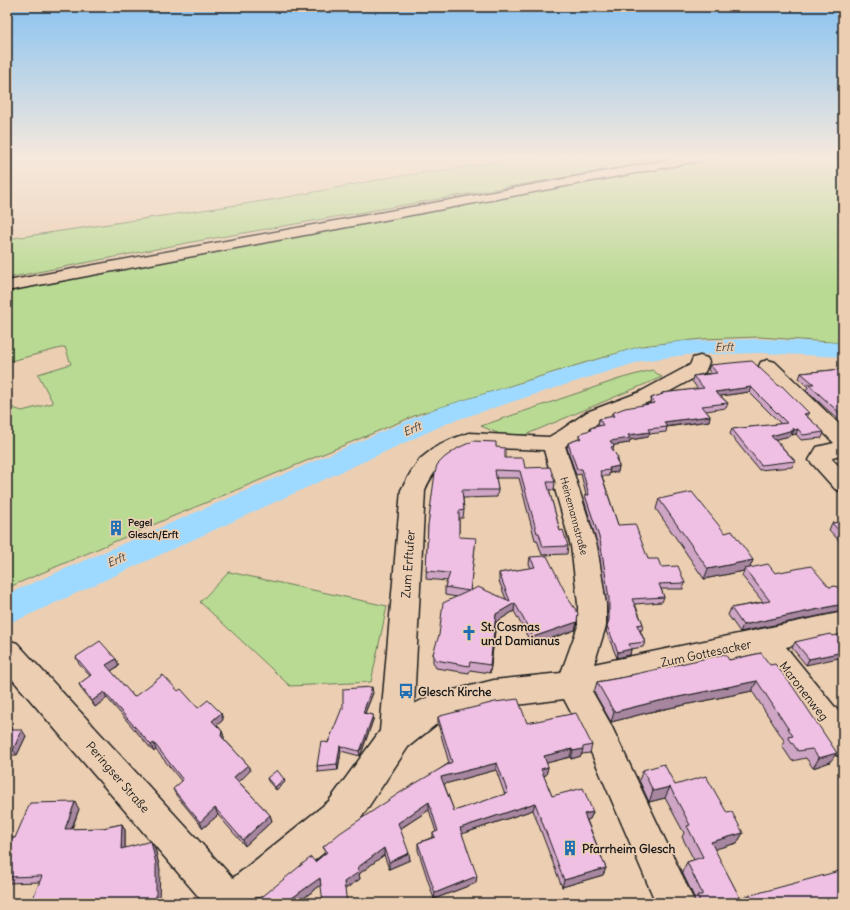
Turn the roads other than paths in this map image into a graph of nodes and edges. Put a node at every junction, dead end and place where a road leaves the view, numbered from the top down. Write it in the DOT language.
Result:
graph roads {
  1 [pos="469,200"];
  2 [pos="7,286"];
  3 [pos="700,362"];
  4 [pos="768,366"];
  5 [pos="843,440"];
  6 [pos="553,444"];
  7 [pos="843,447"];
  8 [pos="843,484"];
  9 [pos="843,623"];
  10 [pos="764,640"];
  11 [pos="7,652"];
  12 [pos="572,684"];
  13 [pos="396,736"];
  14 [pos="843,742"];
  15 [pos="229,903"];
  16 [pos="233,903"];
  17 [pos="676,903"];
  1 -- 2 [label="street"];
  3 -- 6 [label="street"];
  4 -- 5 [label="street"];
  6 -- 12 [label="street, Heinemannstraße"];
  6 -- 13 [label="street, Zum Erftufer"];
  7 -- 8 [label="street"];
  9 -- 10 [label="street, Zum Gottesacker"];
  10 -- 12 [label="street, Zum Gottesacker"];
  10 -- 14 [label="street, Maronenweg"];
  11 -- 15 [label="street, Peringser Straße"];
  12 -- 13 [label="street, Zum Gottesacker"];
  12 -- 17 [label="street"];
  13 -- 16 [label="street"];
}
